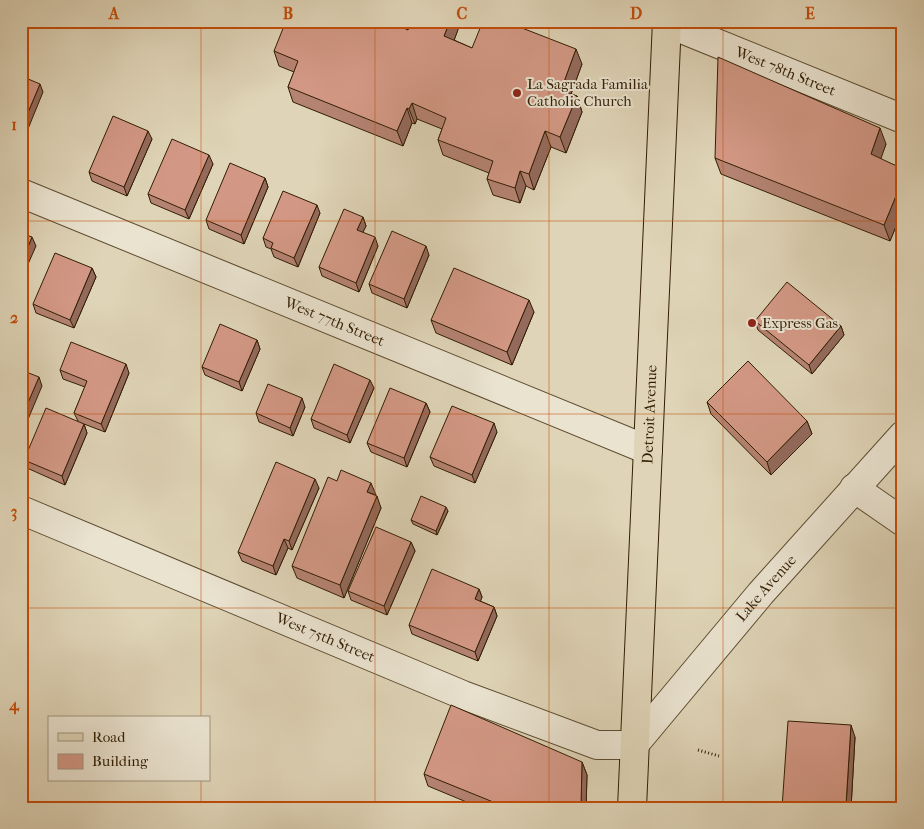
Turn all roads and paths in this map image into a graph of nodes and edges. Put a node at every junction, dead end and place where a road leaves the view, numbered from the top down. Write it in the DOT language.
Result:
graph roads {
  1 [pos="667,22"];
  2 [pos="903,119"];
  3 [pos="21,192"];
  4 [pos="903,435"];
  5 [pos="648,450"];
  6 [pos="854,488"];
  7 [pos="21,510"];
  8 [pos="903,522"];
  9 [pos="634,745"];
  10 [pos="698,750"];
  11 [pos="719,756"];
  12 [pos="632,808"];
  1 -- 2 [label="street, West 78th Street"];
  1 -- 5 [label="main road, Detroit Avenue"];
  3 -- 5 [label="street, West 77th Street"];
  4 -- 6 [label="street, Lake Avenue"];
  5 -- 9 [label="main road, Detroit Avenue"];
  6 -- 8 [label="street"];
  6 -- 9 [label="street, Lake Avenue"];
  7 -- 9 [label="street, West 75th Street"];
  9 -- 12 [label="main road, Detroit Avenue"];
  10 -- 11 [label="path"];
}
